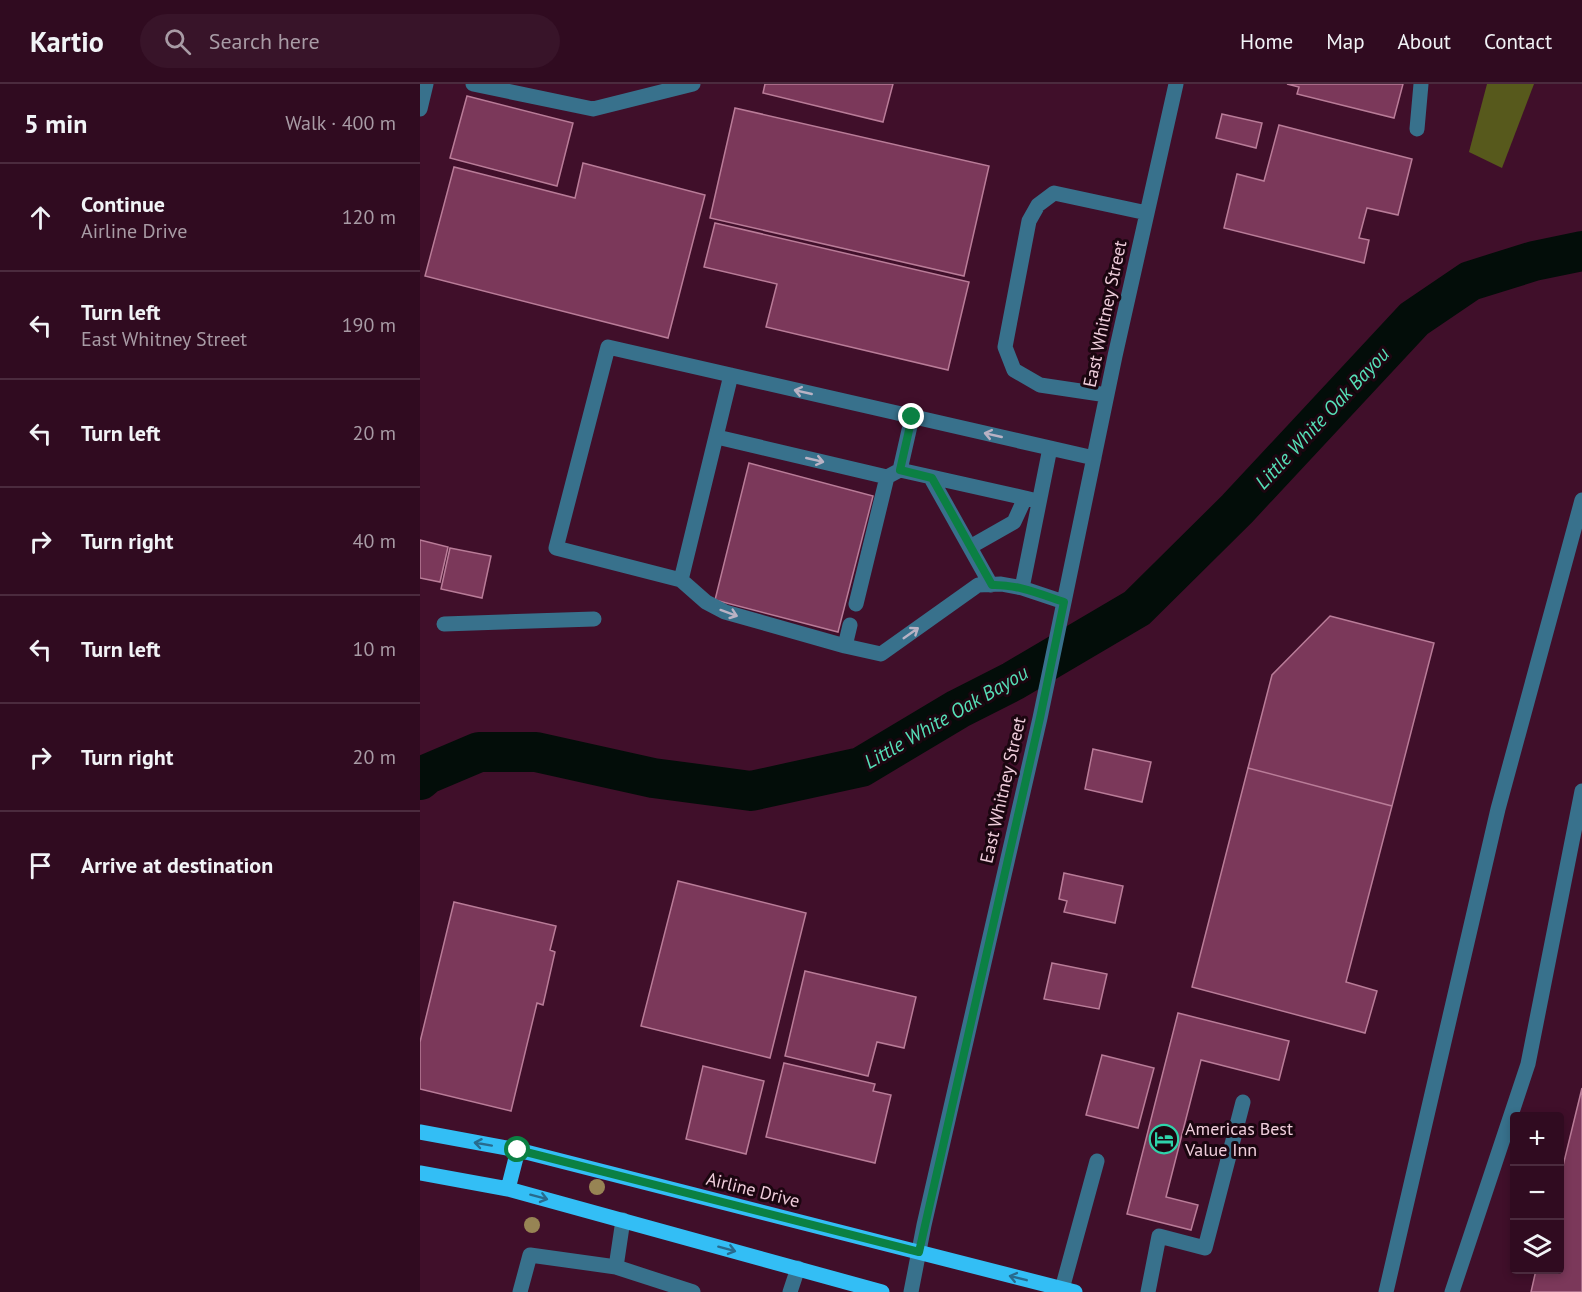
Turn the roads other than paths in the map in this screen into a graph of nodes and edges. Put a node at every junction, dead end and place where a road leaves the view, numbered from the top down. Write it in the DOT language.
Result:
graph roads {
  1 [pos="426,84"];
  2 [pos="473,84"];
  3 [pos="693,84"];
  4 [pos="1176,84"];
  5 [pos="1421,84"];
  6 [pos="420,109"];
  7 [pos="1417,129"];
  8 [pos="1147,213"];
  9 [pos="731,375"];
  10 [pos="1107,395"];
  11 [pos="912,417"];
  12 [pos="717,437"];
  13 [pos="1050,448"];
  14 [pos="1094,458"];
  15 [pos="893,473"];
  16 [pos="932,478"];
  17 [pos="1032,500"];
  18 [pos="1582,500"];
  19 [pos="970,547"];
  20 [pos="681,580"];
  21 [pos="992,585"];
  22 [pos="1022,588"];
  23 [pos="1064,602"];
  24 [pos="856,604"];
  25 [pos="594,619"];
  26 [pos="444,624"];
  27 [pos="850,625"];
  28 [pos="845,646"];
  29 [pos="1582,791"];
  30 [pos="1243,1101"];
  31 [pos="420,1132"];
  32 [pos="518,1150"];
  33 [pos="1097,1161"];
  34 [pos="420,1173"];
  35 [pos="508,1189"];
  36 [pos="623,1220"];
  37 [pos="919,1252"];
  38 [pos="616,1267"];
  39 [pos="798,1268"];
  40 [pos="1068,1290"];
  41 [pos="520,1292"];
  42 [pos="693,1292"];
  43 [pos="790,1292"];
  44 [pos="882,1292"];
  45 [pos="911,1292"];
  46 [pos="1148,1292"];
  47 [pos="1386,1292"];
  48 [pos="1452,1292"];
  1 -- 6 [label="street"];
  2 -- 3 [label="street"];
  4 -- 8 [label="street, East Whitney Street"];
  5 -- 7 [label="street"];
  8 -- 10 [label="street, East Whitney Street"];
  8 -- 10 [label="street"];
  11 -- 9 [label="street, one-way"];
  9 -- 12 [label="street"];
  9 -- 20 [label="street"];
  10 -- 14 [label="street, East Whitney Street"];
  13 -- 11 [label="street, one-way"];
  11 -- 15 [label="street"];
  12 -- 15 [label="street, one-way"];
  12 -- 20 [label="street"];
  13 -- 14 [label="street"];
  13 -- 17 [label="street"];
  14 -- 23 [label="street, East Whitney Street"];
  15 -- 16 [label="street"];
  15 -- 24 [label="street"];
  16 -- 17 [label="street"];
  16 -- 19 [label="street"];
  17 -- 19 [label="street"];
  17 -- 22 [label="street"];
  18 -- 47 [label="street"];
  19 -- 21 [label="street"];
  20 -- 28 [label="street, one-way"];
  21 -- 22 [label="street"];
  28 -- 21 [label="street, one-way"];
  22 -- 23 [label="street"];
  23 -- 37 [label="street, East Whitney Street"];
  25 -- 26 [label="street"];
  27 -- 28 [label="street"];
  29 -- 48 [label="street"];
  30 -- 46 [label="street"];
  32 -- 31 [label="main road, Airline Drive, one-way"];
  32 -- 35 [label="main road"];
  32 -- 37 [label="main road, Airline Drive"];
  33 -- 40 [label="street"];
  34 -- 35 [label="main road"];
  35 -- 36 [label="main road, one-way"];
  36 -- 38 [label="street"];
  36 -- 39 [label="main road, one-way"];
  40 -- 37 [label="main road, Airline Drive, one-way"];
  37 -- 45 [label="street, East Whitney Street"];
  38 -- 41 [label="street"];
  38 -- 42 [label="street"];
  39 -- 43 [label="street"];
  39 -- 44 [label="main road"];
}
